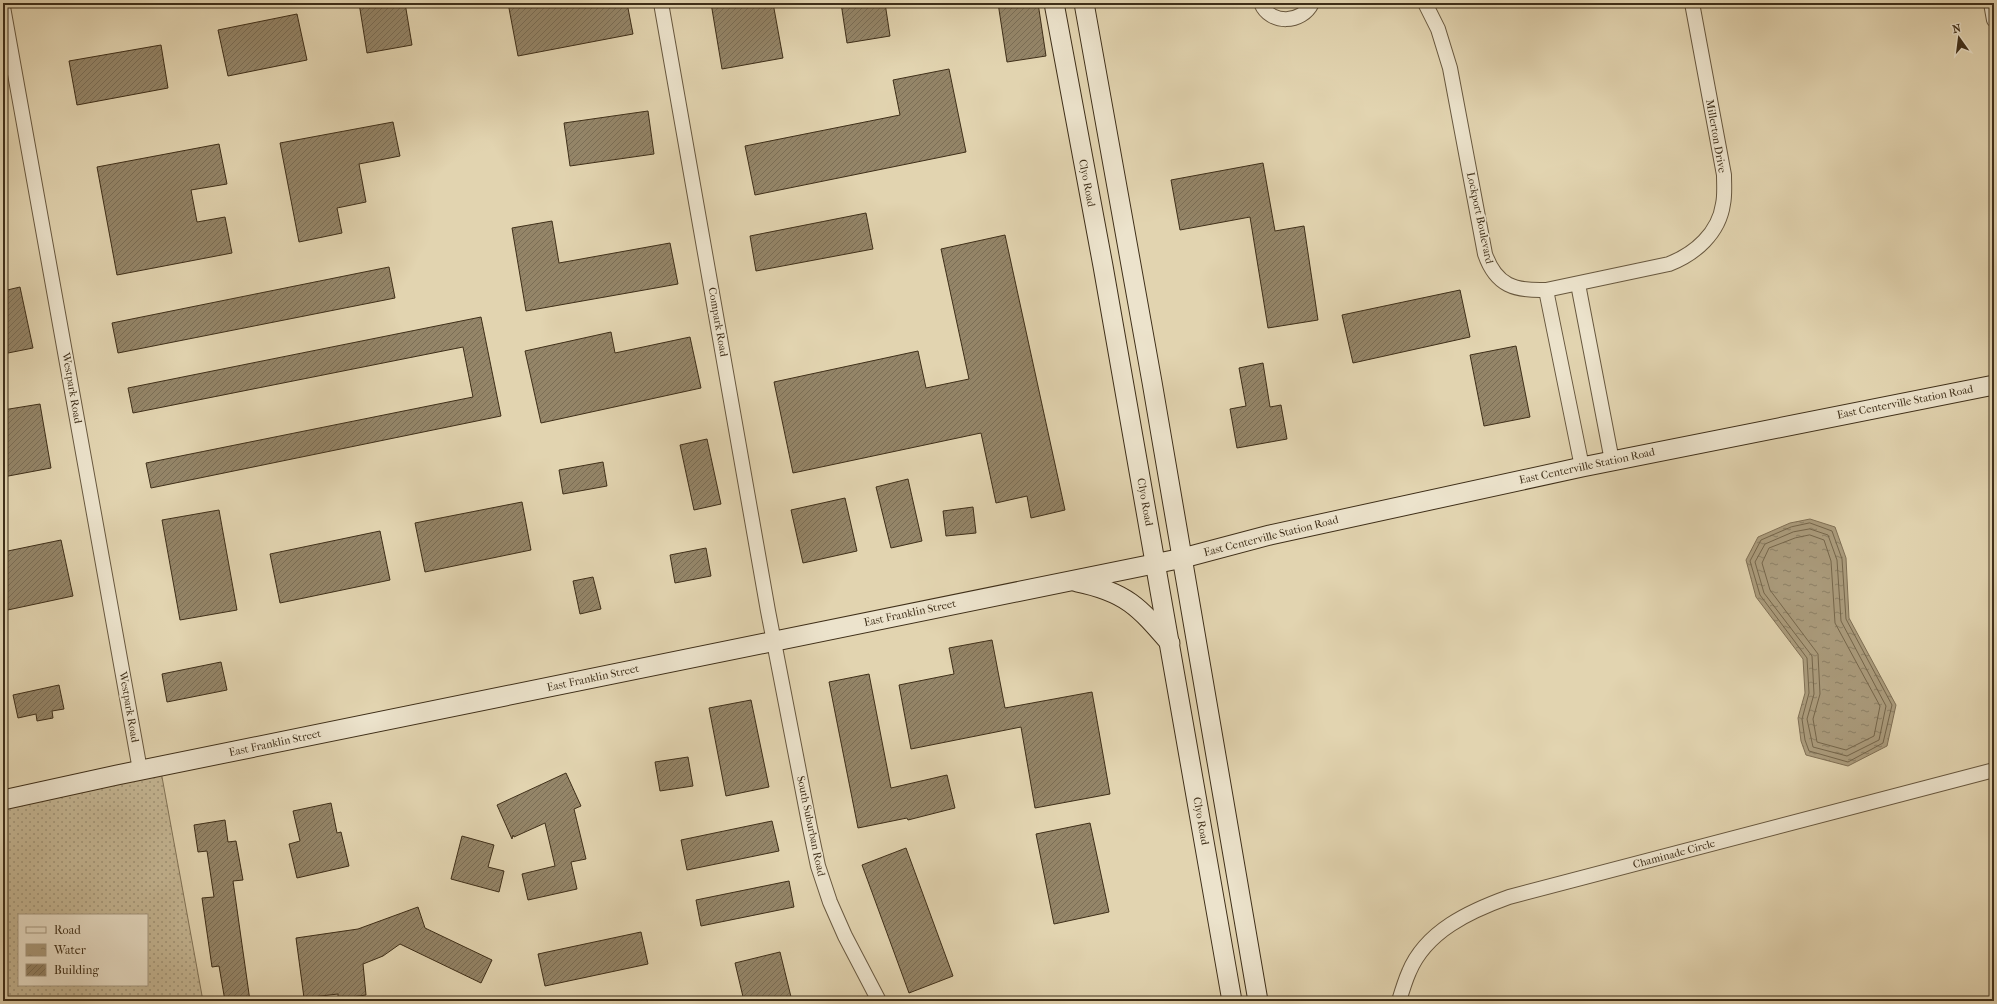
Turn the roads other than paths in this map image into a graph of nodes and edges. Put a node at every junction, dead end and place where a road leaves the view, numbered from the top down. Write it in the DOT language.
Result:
graph roads {
  1 [pos="661,3"];
  2 [pos="1054,3"];
  3 [pos="1084,3"];
  4 [pos="1261,3"];
  5 [pos="1312,3"];
  6 [pos="1425,3"];
  7 [pos="1692,3"];
  8 [pos="1990,3"];
  9 [pos="3,7"];
  10 [pos="1994,20"];
  11 [pos="1578,284"];
  12 [pos="1546,290"];
  13 [pos="1994,385"];
  14 [pos="1612,460"];
  15 [pos="1582,467"];
  16 [pos="1183,558"];
  17 [pos="1156,563"];
  18 [pos="1068,581"];
  19 [pos="774,641"];
  20 [pos="1170,643"];
  21 [pos="140,770"];
  22 [pos="1994,770"];
  23 [pos="3,800"];
  24 [pos="879,1001"];
  25 [pos="1232,1001"];
  26 [pos="1258,1001"];
  27 [pos="1399,1001"];
  1 -- 19 [label="street, Compark Road"];
  2 -- 17 [label="street, Clyo Road"];
  3 -- 16 [label="street"];
  4 -- 5 [label="street"];
  6 -- 12 [label="street, Lockport Boulevard"];
  7 -- 11 [label="street, Millerton Drive"];
  8 -- 10 [label="street"];
  9 -- 21 [label="street, Westpark Road"];
  11 -- 12 [label="street, Millerton Drive"];
  11 -- 14 [label="street"];
  12 -- 15 [label="street"];
  13 -- 14 [label="street, East Centerville Station Road"];
  14 -- 15 [label="street, East Centerville Station Road"];
  15 -- 16 [label="street, East Centerville Station Road"];
  16 -- 17 [label="street, East Franklin Street"];
  16 -- 26 [label="street"];
  17 -- 18 [label="street, East Franklin Street"];
  17 -- 20 [label="street, Clyo Road"];
  18 -- 19 [label="street, East Franklin Street"];
  18 -- 20 [label="street"];
  19 -- 21 [label="street, East Franklin Street"];
  19 -- 24 [label="street, South Suburban Road"];
  20 -- 25 [label="street, Clyo Road"];
  21 -- 23 [label="street, East Franklin Street"];
  22 -- 27 [label="street, Chaminade Circle"];
}
